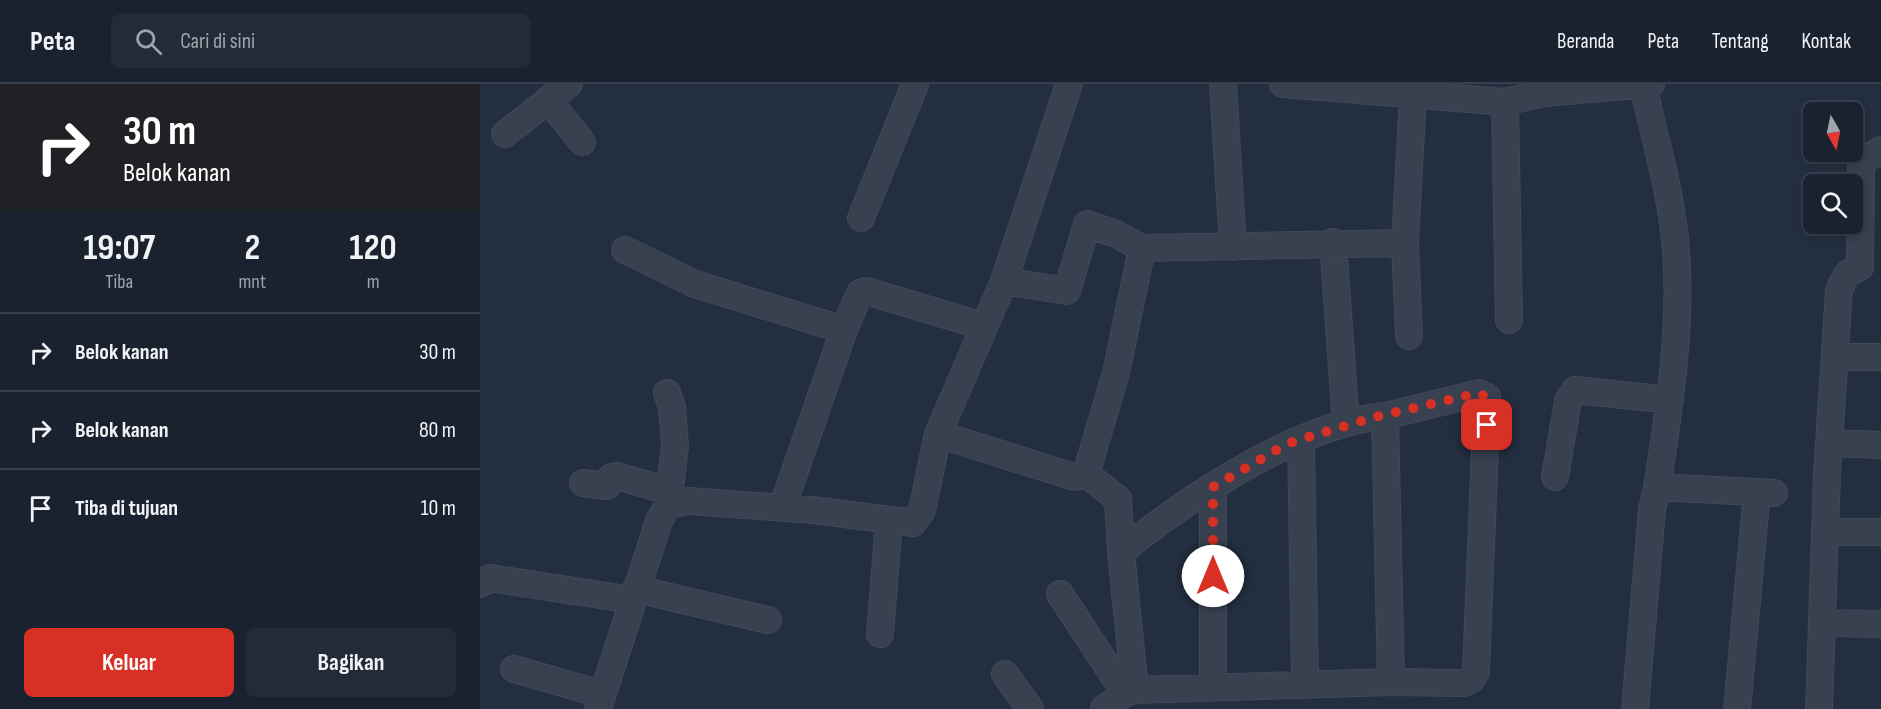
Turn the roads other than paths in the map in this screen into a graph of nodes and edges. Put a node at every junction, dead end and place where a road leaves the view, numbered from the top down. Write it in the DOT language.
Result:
graph roads {
  1 [pos="569,84"];
  2 [pos="915,84"];
  3 [pos="1069,84"];
  4 [pos="1223,84"];
  5 [pos="1283,84"];
  6 [pos="1647,85"];
  7 [pos="1413,95"];
  8 [pos="548,100"];
  9 [pos="1506,102"];
  10 [pos="505,134"];
  11 [pos="582,142"];
  12 [pos="1881,150"];
  13 [pos="861,218"];
  14 [pos="1333,242"];
  15 [pos="1405,243"];
  16 [pos="1233,247"];
  17 [pos="1142,248"];
  18 [pos="625,250"];
  19 [pos="1871,267"];
  20 [pos="1004,281"];
  21 [pos="1509,320"];
  22 [pos="983,326"];
  23 [pos="844,330"];
  24 [pos="1409,336"];
  25 [pos="1837,357"];
  26 [pos="1881,357"];
  27 [pos="667,393"];
  28 [pos="1670,400"];
  29 [pos="1346,411"];
  30 [pos="1385,416"];
  31 [pos="938,434"];
  32 [pos="1302,439"];
  33 [pos="1830,443"];
  34 [pos="1881,445"];
  35 [pos="1086,474"];
  36 [pos="1555,477"];
  37 [pos="583,483"];
  38 [pos="1213,487"];
  39 [pos="1657,487"];
  40 [pos="669,498"];
  41 [pos="782,508"];
  42 [pos="890,521"];
  43 [pos="1827,532"];
  44 [pos="1881,532"];
  45 [pos="1121,552"];
  46 [pos="480,585"];
  47 [pos="1060,594"];
  48 [pos="634,595"];
  49 [pos="768,620"];
  50 [pos="1824,623"];
  51 [pos="1881,624"];
  52 [pos="880,634"];
  53 [pos="514,669"];
  54 [pos="1005,674"];
  55 [pos="1391,682"];
  56 [pos="1305,685"];
  57 [pos="1213,687"];
  58 [pos="1130,692"];
  59 [pos="599,702"];
  60 [pos="1030,709"];
  61 [pos="1104,709"];
  62 [pos="1635,709"];
  63 [pos="1737,709"];
  64 [pos="1819,709"];
  1 -- 8 [label="street"];
  2 -- 13 [label="street"];
  3 -- 20 [label="street"];
  4 -- 16 [label="street"];
  5 -- 7 [label="street"];
  6 -- 9 [label="street"];
  6 -- 28 [label="street"];
  7 -- 9 [label="street"];
  7 -- 15 [label="street"];
  8 -- 10 [label="street"];
  8 -- 11 [label="street"];
  9 -- 21 [label="street"];
  12 -- 19 [label="street"];
  14 -- 15 [label="street"];
  14 -- 16 [label="street"];
  14 -- 29 [label="street"];
  15 -- 24 [label="street"];
  16 -- 17 [label="street"];
  17 -- 20 [label="street"];
  17 -- 35 [label="street"];
  18 -- 23 [label="street"];
  19 -- 25 [label="street"];
  20 -- 22 [label="street"];
  22 -- 23 [label="street"];
  22 -- 31 [label="street"];
  23 -- 41 [label="street"];
  25 -- 26 [label="street"];
  25 -- 33 [label="street"];
  27 -- 40 [label="street"];
  28 -- 36 [label="street"];
  28 -- 39 [label="street"];
  30 -- 32 [label="street"];
  30 -- 55 [label="street"];
  30 -- 55 [label="street"];
  31 -- 35 [label="street"];
  31 -- 42 [label="street"];
  32 -- 38 [label="street"];
  32 -- 56 [label="street"];
  33 -- 34 [label="street"];
  33 -- 43 [label="street"];
  35 -- 45 [label="street"];
  37 -- 40 [label="street"];
  38 -- 45 [label="street"];
  38 -- 57 [label="street"];
  39 -- 62 [label="street"];
  39 -- 63 [label="street"];
  40 -- 41 [label="street"];
  40 -- 48 [label="street"];
  41 -- 42 [label="street"];
  42 -- 52 [label="street"];
  43 -- 44 [label="street"];
  43 -- 50 [label="street"];
  45 -- 58 [label="street"];
  46 -- 48 [label="street"];
  47 -- 58 [label="street"];
  48 -- 49 [label="street"];
  48 -- 59 [label="street"];
  50 -- 51 [label="street"];
  50 -- 64 [label="street"];
  53 -- 59 [label="street"];
  54 -- 60 [label="street"];
  55 -- 56 [label="street"];
  56 -- 57 [label="street"];
  57 -- 58 [label="street"];
  58 -- 61 [label="street"];
}
